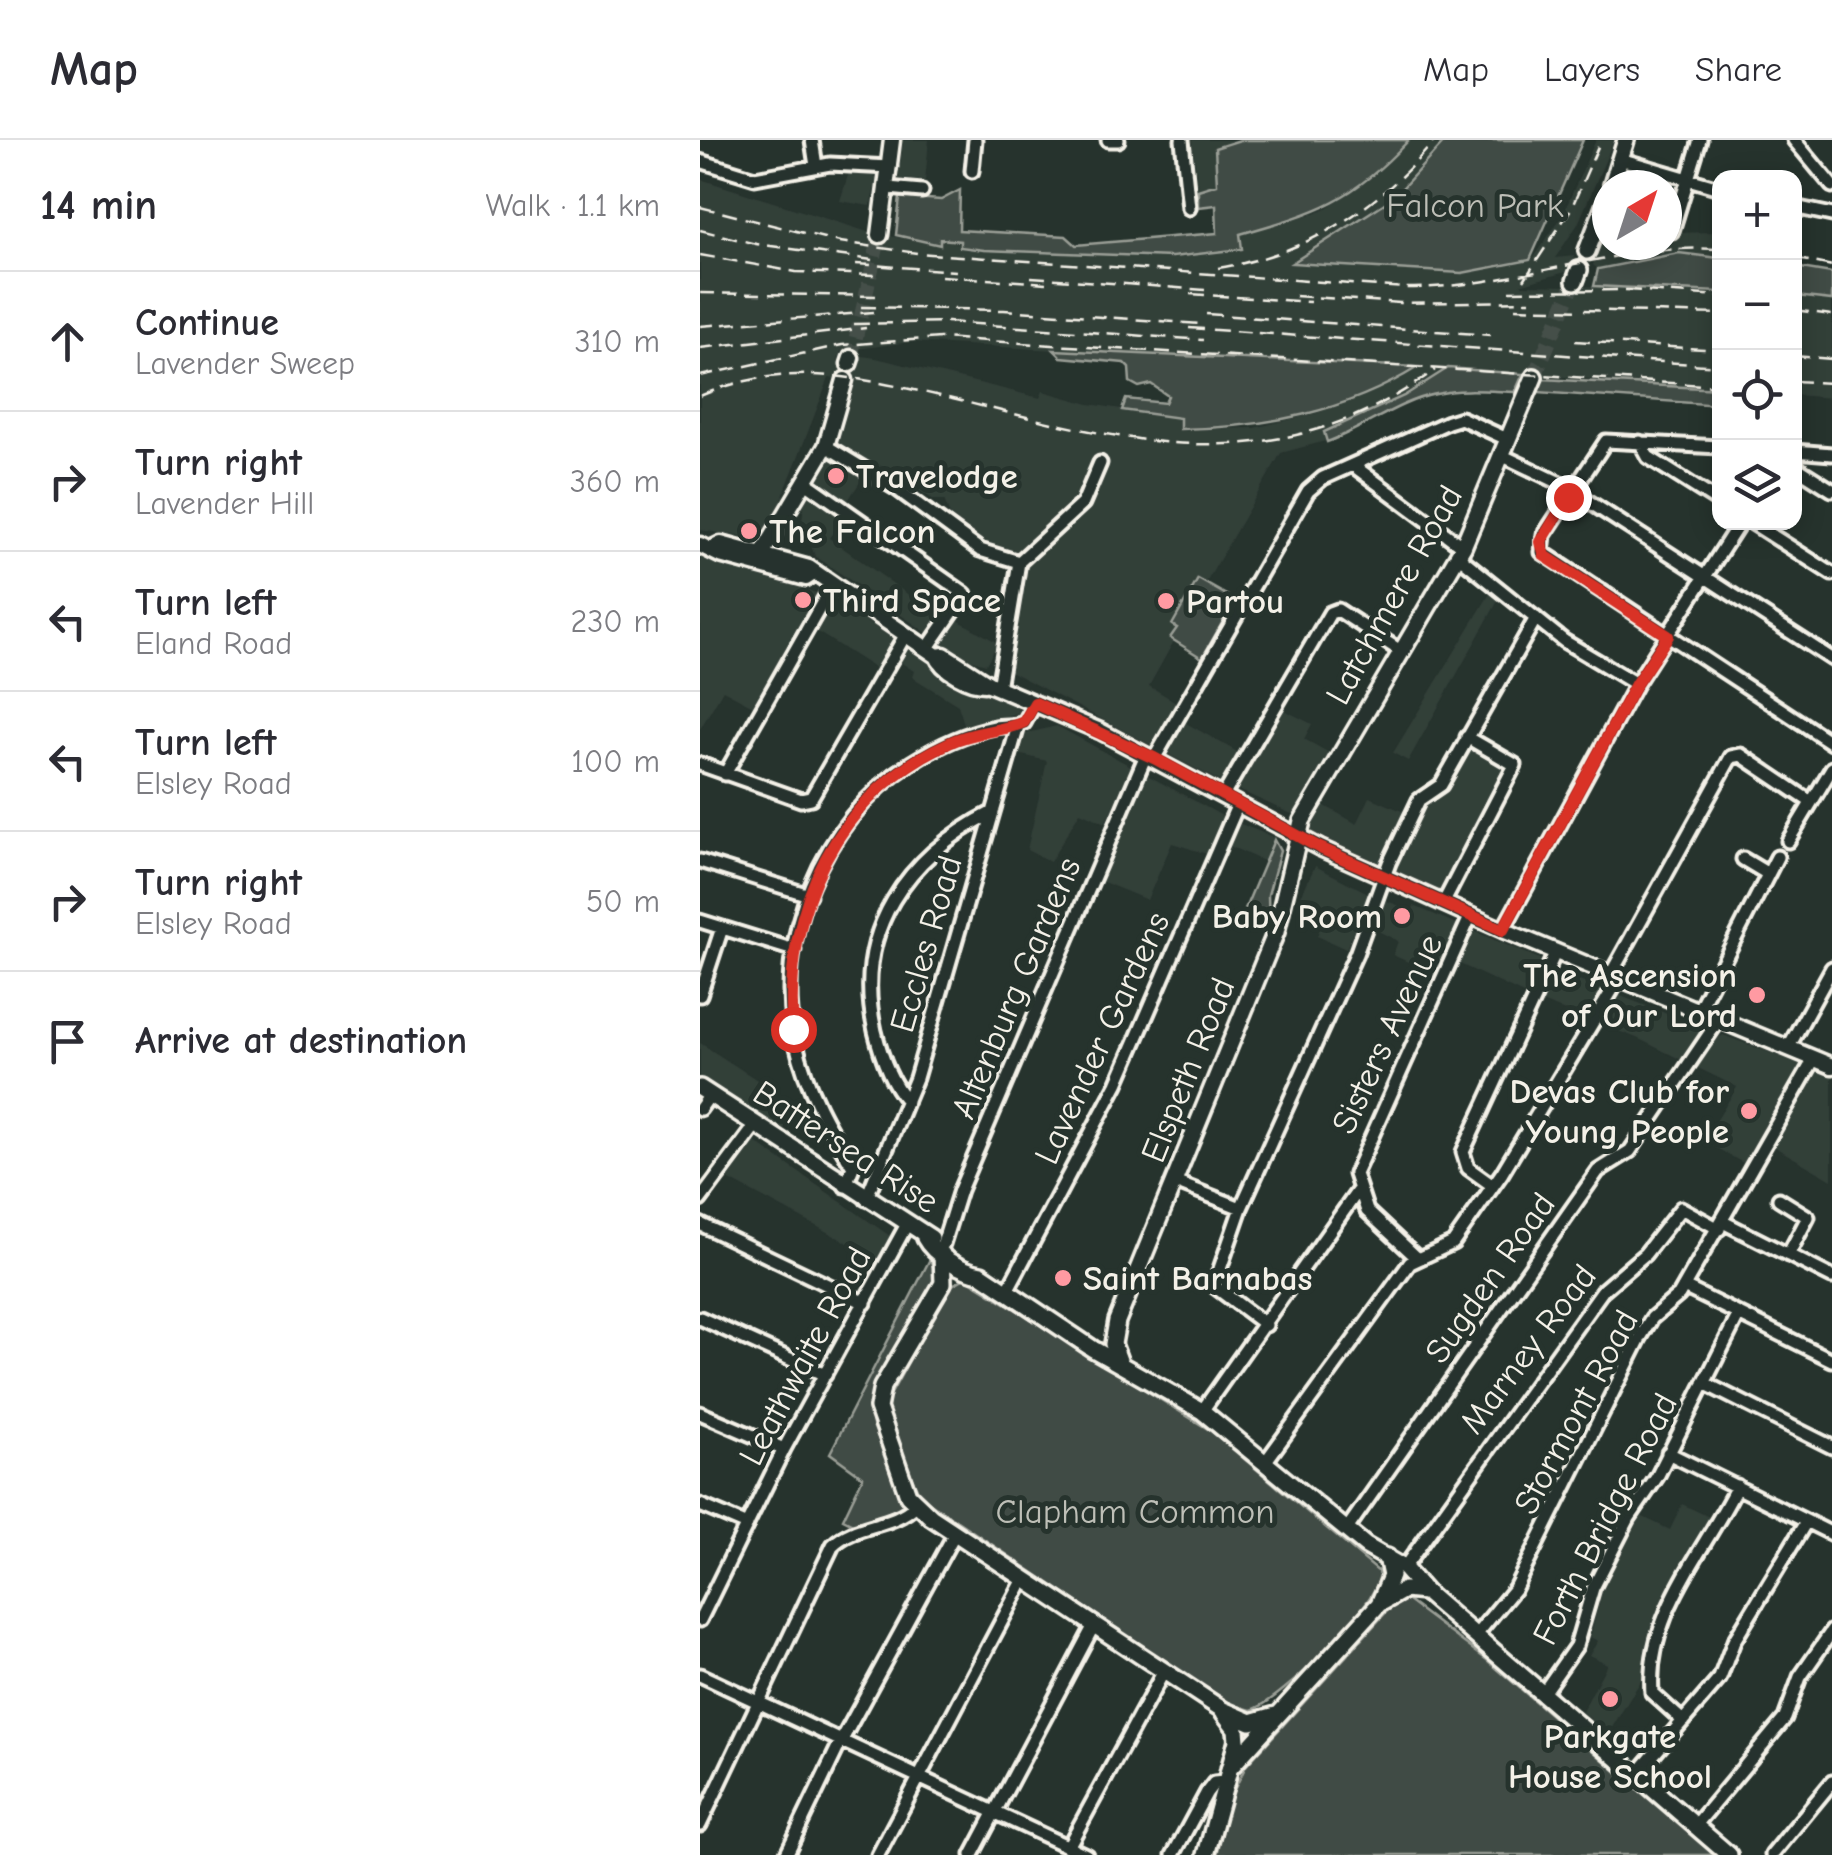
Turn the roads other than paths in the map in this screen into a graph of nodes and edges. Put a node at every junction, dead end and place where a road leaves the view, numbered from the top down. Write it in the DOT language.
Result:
graph roads {
  1 [pos="812,140"];
  2 [pos="892,140"];
  3 [pos="975,140"];
  4 [pos="1108,140"];
  5 [pos="1118,140"];
  6 [pos="1182,140"];
  7 [pos="1626,140"];
  8 [pos="1700,140"];
  9 [pos="1794,140"];
  10 [pos="1620,159"];
  11 [pos="700,161"];
  12 [pos="816,166"];
  13 [pos="890,167"];
  14 [pos="972,170"];
  15 [pos="1617,170"];
  16 [pos="1688,180"];
  17 [pos="1712,186"];
  18 [pos="1832,186"];
  19 [pos="888,188"];
  20 [pos="922,191"];
  21 [pos="1682,199"];
  22 [pos="1189,208"];
  23 [pos="1802,209"];
  24 [pos="1832,215"];
  25 [pos="880,235"];
  26 [pos="1592,239"];
  27 [pos="1587,252"];
  28 [pos="1534,376"];
  29 [pos="845,380"];
  30 [pos="1507,439"];
  31 [pos="1640,442"];
  32 [pos="826,446"];
  33 [pos="1712,446"];
  34 [pos="1802,452"];
  35 [pos="1832,454"];
  36 [pos="1502,455"];
  37 [pos="1100,463"];
  38 [pos="1354,466"];
  39 [pos="1802,471"];
  40 [pos="804,481"];
  41 [pos="1832,490"];
  42 [pos="1572,491"];
  43 [pos="1712,497"];
  44 [pos="788,516"];
  45 [pos="1735,530"];
  46 [pos="1763,530"];
  47 [pos="706,546"];
  48 [pos="1460,551"];
  49 [pos="759,560"];
  50 [pos="1019,562"];
  51 [pos="776,564"];
  52 [pos="1832,574"];
  53 [pos="1706,577"];
  54 [pos="833,584"];
  55 [pos="1536,618"];
  56 [pos="906,634"];
  57 [pos="1668,636"];
  58 [pos="932,652"];
  59 [pos="1402,652"];
  60 [pos="1832,659"];
  61 [pos="1636,684"];
  62 [pos="994,686"];
  63 [pos="1035,703"];
  64 [pos="1018,726"];
  65 [pos="1467,737"];
  66 [pos="1832,742"];
  67 [pos="1150,756"];
  68 [pos="700,764"];
  69 [pos="1832,768"];
  70 [pos="725,774"];
  71 [pos="1223,796"];
  72 [pos="1811,802"];
  73 [pos="1238,804"];
  74 [pos="993,812"];
  75 [pos="1300,837"];
  76 [pos="1788,841"];
  77 [pos="1778,857"];
  78 [pos="1742,858"];
  79 [pos="700,861"];
  80 [pos="1768,874"];
  81 [pos="1383,876"];
  82 [pos="809,895"];
  83 [pos="1444,902"];
  84 [pos="1471,915"];
  85 [pos="700,921"];
  86 [pos="722,928"];
  87 [pos="1503,930"];
  88 [pos="794,950"];
  89 [pos="1556,952"];
  90 [pos="1832,968"];
  91 [pos="1615,975"];
  92 [pos="700,995"];
  93 [pos="1700,1009"];
  94 [pos="1720,1018"];
  95 [pos="1788,1048"];
  96 [pos="1814,1059"];
  97 [pos="1832,1066"];
  98 [pos="705,1091"];
  99 [pos="907,1101"];
  100 [pos="700,1109"];
  101 [pos="755,1126"];
  102 [pos="853,1167"];
  103 [pos="874,1174"];
  104 [pos="1175,1182"];
  105 [pos="845,1186"];
  106 [pos="1494,1186"];
  107 [pos="1357,1192"];
  108 [pos="866,1199"];
  109 [pos="1780,1199"];
  110 [pos="700,1200"];
  111 [pos="1241,1208"];
  112 [pos="700,1224"];
  113 [pos="1721,1225"];
  114 [pos="906,1226"];
  115 [pos="942,1249"];
  116 [pos="1788,1255"];
  117 [pos="1416,1257"];
  118 [pos="970,1266"];
  119 [pos="1832,1277"];
  120 [pos="943,1283"];
  121 [pos="1684,1286"];
  122 [pos="1008,1291"];
  123 [pos="865,1303"];
  124 [pos="1739,1314"];
  125 [pos="700,1318"];
  126 [pos="1117,1321"];
  127 [pos="1266,1324"];
  128 [pos="1081,1340"];
  129 [pos="1832,1360"];
  130 [pos="1120,1362"];
  131 [pos="825,1375"];
  132 [pos="1704,1383"];
  133 [pos="1202,1412"];
  134 [pos="700,1413"];
  135 [pos="1832,1447"];
  136 [pos="784,1449"];
  137 [pos="1668,1453"];
  138 [pos="1266,1461"];
  139 [pos="1737,1486"];
  140 [pos="700,1504"];
  141 [pos="916,1505"];
  142 [pos="1806,1522"];
  143 [pos="747,1525"];
  144 [pos="1347,1529"];
  145 [pos="955,1533"];
  146 [pos="1832,1534"];
  147 [pos="1394,1565"];
  148 [pos="1024,1579"];
  149 [pos="1424,1592"];
  150 [pos="706,1593"];
  151 [pos="1379,1604"];
  152 [pos="700,1620"];
  153 [pos="1094,1625"];
  154 [pos="1832,1630"];
  155 [pos="1476,1635"];
  156 [pos="1164,1671"];
  157 [pos="700,1675"];
  158 [pos="1543,1693"];
  159 [pos="756,1703"];
  160 [pos="1222,1710"];
  161 [pos="1276,1715"];
  162 [pos="1683,1721"];
  163 [pos="841,1742"];
  164 [pos="1226,1775"];
  165 [pos="1636,1775"];
  166 [pos="916,1777"];
  167 [pos="1832,1782"];
  168 [pos="993,1812"];
  169 [pos="700,1825"];
  170 [pos="1695,1826"];
  171 [pos="1068,1847"];
  172 [pos="786,1855"];
  173 [pos="878,1855"];
  174 [pos="972,1855"];
  175 [pos="1086,1855"];
  176 [pos="1173,1855"];
  177 [pos="1206,1855"];
  178 [pos="1729,1855"];
  179 [pos="1772,1855"];
  1 -- 12 [label="street"];
  2 -- 13 [label="main road"];
  3 -- 14 [label="street"];
  4 -- 5 [label="street"];
  6 -- 22 [label="street"];
  7 -- 10 [label="highway"];
  8 -- 16 [label="street"];
  9 -- 18 [label="street"];
  10 -- 15 [label="highway"];
  10 -- 16 [label="street"];
  11 -- 12 [label="street"];
  12 -- 13 [label="street"];
  13 -- 19 [label="main road"];
  16 -- 17 [label="street"];
  16 -- 21 [label="street"];
  19 -- 20 [label="street"];
  19 -- 25 [label="main road"];
  23 -- 24 [label="street"];
  26 -- 27 [label="highway"];
  28 -- 30 [label="highway, Latchmere Road"];
  29 -- 32 [label="main road"];
  30 -- 36 [label="highway, Latchmere Road"];
  30 -- 38 [label="street, Altenburg Gardens"];
  31 -- 33 [label="street"];
  31 -- 42 [label="street"];
  31 -- 43 [label="street"];
  32 -- 40 [label="main road"];
  32 -- 50 [label="street"];
  34 -- 35 [label="street"];
  36 -- 42 [label="street"];
  36 -- 48 [label="highway, Latchmere Road"];
  37 -- 50 [label="street"];
  38 -- 48 [label="street"];
  38 -- 67 [label="street, Altenburg Gardens"];
  39 -- 41 [label="street"];
  40 -- 44 [label="main road"];
  40 -- 58 [label="street"];
  42 -- 53 [label="street"];
  42 -- 57 [label="street"];
  44 -- 49 [label="main road"];
  44 -- 51 [label="main road"];
  45 -- 53 [label="street"];
  46 -- 52 [label="street"];
  47 -- 49 [label="main road"];
  48 -- 55 [label="street"];
  48 -- 59 [label="highway, Latchmere Road"];
  49 -- 51 [label="main road"];
  50 -- 62 [label="street"];
  51 -- 54 [label="main road"];
  53 -- 57 [label="street"];
  53 -- 60 [label="street"];
  54 -- 56 [label="main road"];
  54 -- 70 [label="street"];
  55 -- 61 [label="street"];
  55 -- 65 [label="street"];
  56 -- 58 [label="main road"];
  56 -- 70 [label="street"];
  57 -- 61 [label="street"];
  57 -- 66 [label="street"];
  58 -- 62 [label="main road"];
  59 -- 71 [label="street"];
  59 -- 75 [label="highway, Latchmere Road"];
  61 -- 87 [label="street"];
  62 -- 63 [label="main road"];
  63 -- 64 [label="street"];
  63 -- 67 [label="main road"];
  64 -- 74 [label="street, Eccles Road"];
  64 -- 82 [label="street"];
  65 -- 81 [label="street"];
  65 -- 83 [label="street"];
  67 -- 71 [label="main road"];
  67 -- 115 [label="street, Altenburg Gardens"];
  68 -- 70 [label="street"];
  69 -- 72 [label="street"];
  71 -- 73 [label="main road"];
  72 -- 76 [label="street"];
  72 -- 91 [label="street"];
  73 -- 75 [label="main road"];
  73 -- 122 [label="street, Lavender Gardens"];
  74 -- 99 [label="street, Eccles Road"];
  74 -- 99 [label="street"];
  75 -- 81 [label="main road"];
  75 -- 104 [label="highway, Elspeth Road"];
  77 -- 80 [label="street"];
  78 -- 80 [label="street"];
  79 -- 82 [label="street"];
  80 -- 93 [label="street"];
  81 -- 83 [label="main road"];
  81 -- 111 [label="street"];
  82 -- 88 [label="street"];
  83 -- 84 [label="main road"];
  84 -- 87 [label="main road"];
  84 -- 107 [label="street, Sisters Avenue"];
  85 -- 86 [label="street"];
  86 -- 88 [label="street"];
  86 -- 92 [label="street"];
  87 -- 89 [label="main road"];
  88 -- 102 [label="street"];
  89 -- 91 [label="main road"];
  89 -- 106 [label="street"];
  90 -- 95 [label="street"];
  91 -- 93 [label="main road"];
  91 -- 106 [label="street"];
  93 -- 94 [label="main road"];
  94 -- 95 [label="main road"];
  94 -- 144 [label="street, Sugden Road"];
  95 -- 96 [label="main road"];
  96 -- 97 [label="main road"];
  96 -- 113 [label="street, Stormont Road"];
  98 -- 100 [label="street"];
  98 -- 101 [label="highway, Battersea Rise"];
  99 -- 103 [label="street, Eccles Road"];
  101 -- 105 [label="highway, Battersea Rise"];
  101 -- 110 [label="street"];
  102 -- 103 [label="street"];
  102 -- 105 [label="street"];
  103 -- 108 [label="street, Eccles Road"];
  104 -- 111 [label="street"];
  104 -- 126 [label="highway, Elspeth Road"];
  105 -- 108 [label="highway, Battersea Rise"];
  106 -- 117 [label="street"];
  107 -- 117 [label="street, Sisters Avenue"];
  107 -- 127 [label="street"];
  108 -- 114 [label="highway, Battersea Rise"];
  109 -- 116 [label="street"];
  111 -- 127 [label="street"];
  112 -- 123 [label="street"];
  113 -- 116 [label="street"];
  113 -- 121 [label="street, Stormont Road"];
  113 -- 147 [label="street, Marney Road"];
  114 -- 115 [label="highway, Battersea Rise"];
  114 -- 123 [label="street, Leathwaite Road"];
  115 -- 118 [label="highway, Battersea Rise"];
  115 -- 120 [label="highway"];
  116 -- 119 [label="street"];
  117 -- 138 [label="street"];
  118 -- 120 [label="highway"];
  118 -- 122 [label="highway, Battersea Rise"];
  120 -- 141 [label="highway"];
  121 -- 124 [label="street"];
  121 -- 155 [label="street, Stormont Road"];
  122 -- 128 [label="highway, Battersea Rise"];
  123 -- 131 [label="street, Leathwaite Road"];
  124 -- 129 [label="street"];
  124 -- 132 [label="street, Forth Bridge Road"];
  125 -- 131 [label="street"];
  126 -- 128 [label="highway"];
  126 -- 130 [label="highway, Elspeth Road"];
  127 -- 133 [label="street"];
  128 -- 130 [label="highway, Battersea Rise"];
  130 -- 133 [label="highway, Battersea Rise"];
  131 -- 136 [label="street, Leathwaite Road"];
  132 -- 135 [label="street"];
  132 -- 137 [label="street, Forth Bridge Road"];
  133 -- 138 [label="highway, Battersea Rise"];
  134 -- 136 [label="street"];
  136 -- 143 [label="street, Leathwaite Road"];
  137 -- 139 [label="street"];
  137 -- 158 [label="street, Forth Bridge Road"];
  138 -- 144 [label="highway, Battersea Rise"];
  139 -- 142 [label="street"];
  139 -- 162 [label="street"];
  140 -- 143 [label="street"];
  141 -- 145 [label="highway"];
  141 -- 159 [label="street"];
  142 -- 146 [label="street"];
  142 -- 162 [label="street"];
  143 -- 150 [label="street, Leathwaite Road"];
  144 -- 147 [label="highway, Battersea Rise"];
  145 -- 148 [label="highway"];
  145 -- 163 [label="street"];
  147 -- 149 [label="highway, Battersea Rise"];
  147 -- 151 [label="highway"];
  148 -- 153 [label="highway"];
  148 -- 166 [label="street"];
  149 -- 151 [label="highway"];
  149 -- 155 [label="highway, Battersea Rise"];
  150 -- 152 [label="street, Leathwaite Road"];
  151 -- 161 [label="highway"];
  153 -- 156 [label="highway"];
  153 -- 168 [label="street"];
  154 -- 170 [label="street"];
  155 -- 158 [label="highway, Battersea Rise"];
  156 -- 160 [label="highway"];
  156 -- 171 [label="street"];
  157 -- 159 [label="street"];
  158 -- 165 [label="highway, Battersea Rise"];
  159 -- 163 [label="street"];
  159 -- 169 [label="street"];
  160 -- 161 [label="highway"];
  160 -- 164 [label="highway"];
  161 -- 164 [label="highway"];
  162 -- 165 [label="street"];
  163 -- 166 [label="street"];
  163 -- 172 [label="street"];
  164 -- 176 [label="street"];
  164 -- 177 [label="highway"];
  165 -- 170 [label="highway, Battersea Rise"];
  166 -- 168 [label="street"];
  166 -- 173 [label="street"];
  167 -- 179 [label="street"];
  168 -- 171 [label="street"];
  168 -- 174 [label="street"];
  170 -- 178 [label="highway, Battersea Rise"];
  171 -- 175 [label="street"];
}
